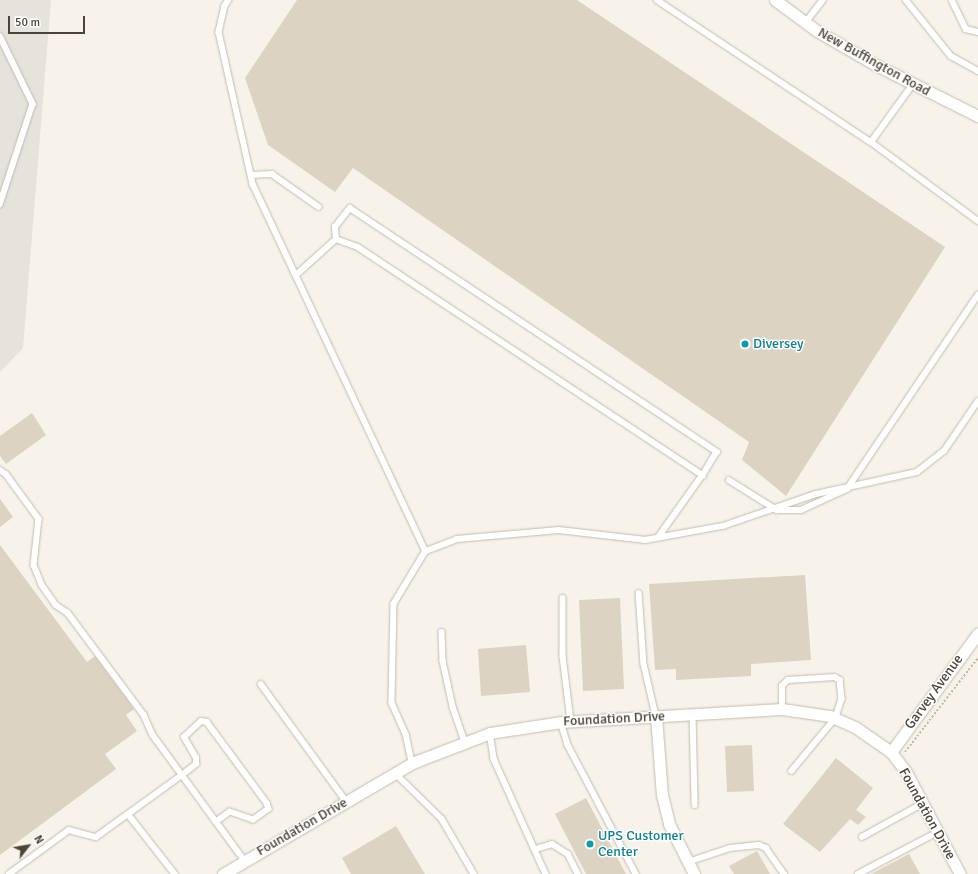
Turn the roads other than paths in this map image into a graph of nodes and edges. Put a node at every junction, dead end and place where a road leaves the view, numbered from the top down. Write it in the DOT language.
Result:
graph roads {
  1 [pos="229,0"];
  2 [pos="657,0"];
  3 [pos="775,0"];
  4 [pos="823,0"];
  5 [pos="906,0"];
  6 [pos="952,0"];
  7 [pos="805,23"];
  8 [pos="978,32"];
  9 [pos="0,36"];
  10 [pos="978,71"];
  11 [pos="913,84"];
  12 [pos="978,116"];
  13 [pos="871,142"];
  14 [pos="251,175"];
  15 [pos="0,205"];
  16 [pos="319,207"];
  17 [pos="978,221"];
  18 [pos="336,239"];
  19 [pos="296,275"];
  20 [pos="978,295"];
  21 [pos="978,401"];
  22 [pos="0,470"];
  23 [pos="702,476"];
  24 [pos="729,480"];
  25 [pos="848,488"];
  26 [pos="777,510"];
  27 [pos="659,537"];
  28 [pos="426,551"];
  29 [pos="639,593"];
  30 [pos="563,598"];
  31 [pos="442,632"];
  32 [pos="978,633"];
  33 [pos="261,684"];
  34 [pos="782,709"];
  35 [pos="693,714"];
  36 [pos="656,716"];
  37 [pos="836,718"];
  38 [pos="566,721"];
  39 [pos="490,733"];
  40 [pos="465,741"];
  41 [pos="891,752"];
  42 [pos="412,763"];
  43 [pos="792,771"];
  44 [pos="395,773"];
  45 [pos="182,775"];
  46 [pos="346,801"];
  47 [pos="922,804"];
  48 [pos="695,805"];
  49 [pos="128,814"];
  50 [pos="216,822"];
  51 [pos="938,832"];
  52 [pos="862,837"];
  53 [pos="536,849"];
  54 [pos="245,861"];
  55 [pos="688,862"];
  56 [pos="9,874"];
  57 [pos="174,874"];
  58 [pos="223,874"];
  59 [pos="474,874"];
  60 [pos="546,874"];
  61 [pos="578,874"];
  62 [pos="636,874"];
  63 [pos="694,874"];
  64 [pos="784,874"];
  65 [pos="858,874"];
  66 [pos="960,874"];
  1 -- 14 [label="lane"];
  2 -- 13 [label="lane"];
  3 -- 7 [label="street, New Buffington Road"];
  4 -- 7 [label="lane"];
  5 -- 10 [label="lane"];
  6 -- 8 [label="lane"];
  7 -- 11 [label="street, New Buffington Road"];
  9 -- 15 [label="lane"];
  11 -- 12 [label="street, New Buffington Road"];
  11 -- 13 [label="lane"];
  13 -- 17 [label="lane"];
  14 -- 16 [label="lane"];
  14 -- 19 [label="lane"];
  18 -- 19 [label="lane"];
  18 -- 23 [label="lane"];
  18 -- 23 [label="lane"];
  19 -- 28 [label="lane"];
  20 -- 25 [label="lane"];
  21 -- 25 [label="lane"];
  22 -- 45 [label="lane"];
  23 -- 27 [label="lane"];
  24 -- 26 [label="lane"];
  25 -- 26 [label="lane"];
  25 -- 26 [label="lane"];
  26 -- 27 [label="lane"];
  27 -- 28 [label="lane"];
  28 -- 42 [label="lane"];
  29 -- 36 [label="lane"];
  30 -- 38 [label="lane"];
  31 -- 40 [label="lane"];
  32 -- 41 [label="street, Garvey Avenue"];
  33 -- 46 [label="lane"];
  34 -- 35 [label="street, Foundation Drive"];
  34 -- 37 [label="street, Foundation Drive"];
  34 -- 37 [label="lane"];
  35 -- 36 [label="street, Foundation Drive"];
  35 -- 48 [label="lane"];
  36 -- 38 [label="street, Foundation Drive"];
  36 -- 55 [label="street"];
  37 -- 41 [label="street, Foundation Drive"];
  37 -- 43 [label="lane"];
  38 -- 39 [label="street, Foundation Drive"];
  38 -- 62 [label="lane"];
  39 -- 40 [label="street, Foundation Drive"];
  39 -- 53 [label="lane"];
  40 -- 42 [label="street, Foundation Drive"];
  41 -- 47 [label="street, Foundation Drive"];
  42 -- 44 [label="street, Foundation Drive"];
  44 -- 46 [label="street, Foundation Drive"];
  44 -- 59 [label="lane"];
  45 -- 49 [label="lane"];
  45 -- 50 [label="lane"];
  45 -- 50 [label="lane"];
  46 -- 54 [label="street, Foundation Drive"];
  47 -- 51 [label="street, Foundation Drive"];
  47 -- 52 [label="lane"];
  49 -- 56 [label="lane"];
  49 -- 57 [label="lane"];
  50 -- 54 [label="lane"];
  51 -- 65 [label="lane"];
  51 -- 66 [label="street, Foundation Drive"];
  53 -- 60 [label="lane"];
  53 -- 61 [label="lane"];
  54 -- 58 [label="street, Foundation Drive"];
  55 -- 63 [label="street"];
  55 -- 64 [label="lane"];
}
